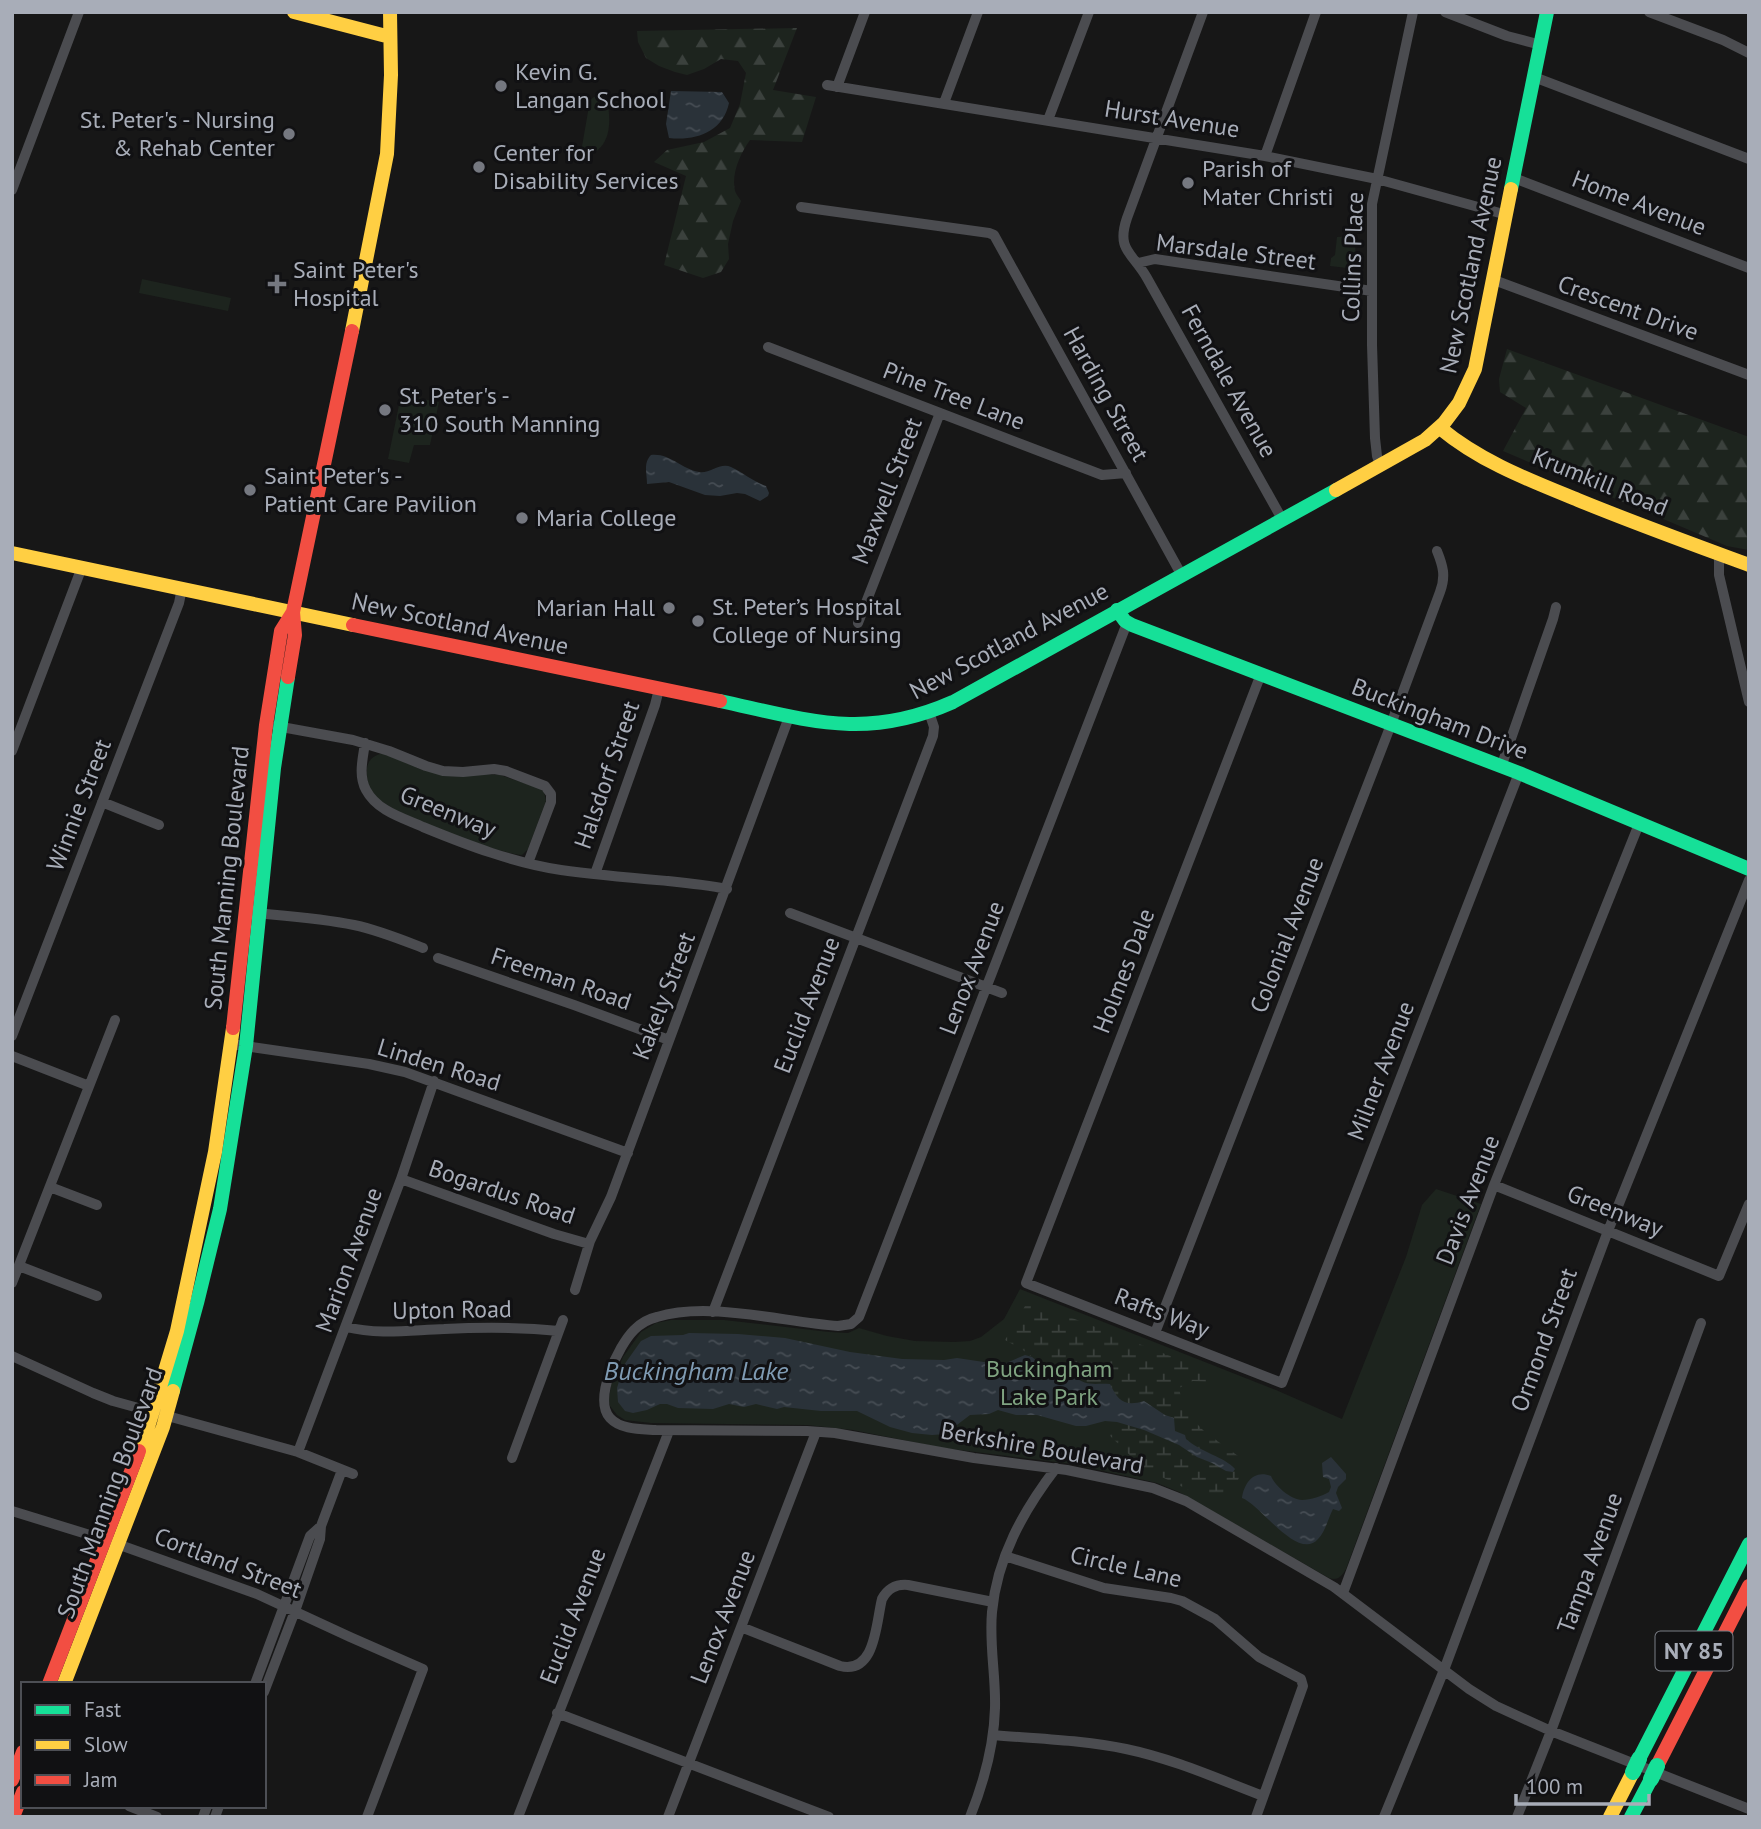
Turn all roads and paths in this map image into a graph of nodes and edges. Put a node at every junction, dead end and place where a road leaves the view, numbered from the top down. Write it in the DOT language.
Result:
graph roads {
  1 [pos="79,12"];
  2 [pos="294,12"];
  3 [pos="390,12"];
  4 [pos="865,12"];
  5 [pos="978,12"];
  6 [pos="1089,12"];
  7 [pos="1203,12"];
  8 [pos="1316,12"];
  9 [pos="1413,12"];
  10 [pos="1445,12"];
  11 [pos="1547,12"];
  12 [pos="1649,12"];
  13 [pos="390,37"];
  14 [pos="1541,46"];
  15 [pos="1749,53"];
  16 [pos="1534,77"];
  17 [pos="944,103"];
  18 [pos="1048,120"];
  19 [pos="1155,138"];
  20 [pos="1265,156"];
  21 [pos="1749,159"];
  22 [pos="1514,178"];
  23 [pos="1377,179"];
  24 [pos="12,190"];
  25 [pos="801,207"];
  26 [pos="1507,215"];
  27 [pos="1138,263"];
  28 [pos="1749,268"];
  29 [pos="1494,280"];
  30 [pos="1372,291"];
  31 [pos="768,347"];
  32 [pos="1749,375"];
  33 [pos="940,413"];
  34 [pos="1440,428"];
  35 [pos="1380,465"];
  36 [pos="1125,473"];
  37 [pos="1282,519"];
  38 [pos="1437,551"];
  39 [pos="12,553"];
  40 [pos="1719,554"];
  41 [pos="1749,565"];
  42 [pos="82,567"];
  43 [pos="1181,574"];
  44 [pos="183,589"];
  45 [pos="1556,607"];
  46 [pos="293,612"];
  47 [pos="1122,616"];
  48 [pos="858,623"];
  49 [pos="1261,674"];
  50 [pos="659,689"];
  51 [pos="1749,702"];
  52 [pos="929,712"];
  53 [pos="789,716"];
  54 [pos="1391,724"];
  55 [pos="273,726"];
  56 [pos="365,743"];
  57 [pos="12,751"];
  58 [pos="1501,766"];
  59 [pos="1519,773"];
  60 [pos="102,802"];
  61 [pos="1639,824"];
  62 [pos="159,825"];
  63 [pos="528,863"];
  64 [pos="1749,869"];
  65 [pos="595,874"];
  66 [pos="1749,880"];
  67 [pos="727,889"];
  68 [pos="252,913"];
  69 [pos="790,914"];
  70 [pos="855,938"];
  71 [pos="423,948"];
  72 [pos="438,958"];
  73 [pos="987,988"];
  74 [pos="1002,993"];
  75 [pos="115,1020"];
  76 [pos="12,1036"];
  77 [pos="669,1040"];
  78 [pos="239,1045"];
  79 [pos="12,1056"];
  80 [pos="434,1082"];
  81 [pos="89,1086"];
  82 [pos="628,1153"];
  83 [pos="401,1179"];
  84 [pos="1494,1185"];
  85 [pos="50,1187"];
  86 [pos="1749,1204"];
  87 [pos="97,1205"];
  88 [pos="1608,1231"];
  89 [pos="589,1244"];
  90 [pos="19,1266"];
  91 [pos="12,1283"];
  92 [pos="1026,1283"];
  93 [pos="575,1290"];
  94 [pos="97,1296"];
  95 [pos="713,1312"];
  96 [pos="1701,1323"];
  97 [pos="851,1324"];
  98 [pos="346,1327"];
  99 [pos="1155,1333"];
  100 [pos="12,1356"];
  101 [pos="1282,1383"];
  102 [pos="160,1414"];
  103 [pos="669,1431"];
  104 [pos="816,1432"];
  105 [pos="298,1452"];
  106 [pos="512,1458"];
  107 [pos="1056,1468"];
  108 [pos="342,1470"];
  109 [pos="353,1474"];
  110 [pos="12,1511"];
  111 [pos="112,1542"];
  112 [pos="1749,1544"];
  113 [pos="1005,1556"];
  114 [pos="1749,1586"];
  115 [pos="1343,1593"];
  116 [pos="993,1602"];
  117 [pos="290,1609"];
  118 [pos="741,1627"];
  119 [pos="68,1654"];
  120 [pos="1444,1670"];
  121 [pos="50,1682"];
  122 [pos="64,1682"];
  123 [pos="256,1682"];
  124 [pos="266,1686"];
  125 [pos="558,1713"];
  126 [pos="1551,1731"];
  127 [pos="993,1735"];
  128 [pos="688,1763"];
  129 [pos="1263,1796"];
  130 [pos="21,1797"];
  131 [pos="134,1808"];
  132 [pos="1749,1810"];
  133 [pos="825,1816"];
  134 [pos="13,1817"];
  135 [pos="157,1817"];
  136 [pos="367,1817"];
  137 [pos="517,1817"];
  138 [pos="668,1817"];
  139 [pos="970,1817"];
  140 [pos="1256,1817"];
  141 [pos="1384,1817"];
  142 [pos="1517,1817"];
  143 [pos="1610,1817"];
  144 [pos="1631,1817"];
  1 -- 24 [label="street"];
  2 -- 13 [label="main road"];
  3 -- 13 [label="main road, South Manning Boulevard"];
  4 -- 17 [label="street, Hurst Avenue"];
  5 -- 17 [label="street"];
  6 -- 18 [label="street"];
  7 -- 19 [label="street, Ferndale Avenue"];
  8 -- 20 [label="street"];
  9 -- 23 [label="street, Collins Place"];
  10 -- 14 [label="street"];
  11 -- 14 [label="main road, New Scotland Avenue"];
  12 -- 15 [label="street"];
  13 -- 46 [label="main road, South Manning Boulevard"];
  14 -- 16 [label="main road, New Scotland Avenue"];
  16 -- 21 [label="street"];
  16 -- 22 [label="main road, New Scotland Avenue"];
  17 -- 18 [label="street, Hurst Avenue"];
  18 -- 19 [label="street, Hurst Avenue"];
  19 -- 20 [label="street, Hurst Avenue"];
  19 -- 27 [label="street, Ferndale Avenue"];
  20 -- 23 [label="street, Hurst Avenue"];
  22 -- 26 [label="main road, New Scotland Avenue"];
  22 -- 28 [label="street, Home Avenue"];
  23 -- 26 [label="street, Hurst Avenue"];
  23 -- 30 [label="street, Collins Place"];
  25 -- 36 [label="street, Harding Street"];
  26 -- 29 [label="main road, New Scotland Avenue"];
  27 -- 30 [label="street, Marsdale Street"];
  27 -- 37 [label="street, Ferndale Avenue"];
  29 -- 32 [label="street, Crescent Drive"];
  29 -- 34 [label="main road, New Scotland Avenue"];
  30 -- 35 [label="street, Collins Place"];
  31 -- 33 [label="street, Pine Tree Lane"];
  33 -- 36 [label="street, Pine Tree Lane"];
  33 -- 48 [label="street, Maxwell Street"];
  34 -- 35 [label="main road, New Scotland Avenue"];
  34 -- 40 [label="main road, Krumkill Road"];
  35 -- 37 [label="main road, New Scotland Avenue"];
  36 -- 43 [label="street, Harding Street"];
  37 -- 43 [label="main road, New Scotland Avenue"];
  38 -- 54 [label="street, Colonial Avenue"];
  39 -- 42 [label="main road, New Scotland Avenue"];
  40 -- 41 [label="main road, Krumkill Road"];
  40 -- 51 [label="street"];
  42 -- 44 [label="main road, New Scotland Avenue"];
  42 -- 57 [label="street"];
  43 -- 47 [label="main road, New Scotland Avenue"];
  44 -- 46 [label="main road, New Scotland Avenue"];
  44 -- 60 [label="street, Winnie Street"];
  45 -- 58 [label="street"];
  46 -- 50 [label="main road, New Scotland Avenue"];
  46 -- 55 [label="main road, South Manning Boulevard"];
  47 -- 49 [label="main road, Buckingham Drive"];
  47 -- 52 [label="main road, New Scotland Avenue"];
  47 -- 73 [label="street, Lenox Avenue"];
  49 -- 54 [label="main road, Buckingham Drive"];
  49 -- 92 [label="street, Holmes Dale"];
  50 -- 53 [label="main road, New Scotland Avenue"];
  50 -- 65 [label="street, Halsdorf Street"];
  52 -- 53 [label="main road, New Scotland Avenue"];
  52 -- 70 [label="street, Euclid Avenue"];
  53 -- 67 [label="street, Kakely Street"];
  54 -- 58 [label="main road, Buckingham Drive"];
  54 -- 99 [label="street, Colonial Avenue"];
  55 -- 56 [label="street, Greenway"];
  55 -- 68 [label="main road, South Manning Boulevard"];
  56 -- 63 [label="street, Greenway"];
  56 -- 63 [label="street, Greenway"];
  58 -- 59 [label="main road, Buckingham Drive"];
  59 -- 61 [label="main road, Buckingham Drive"];
  59 -- 101 [label="street, Milner Avenue"];
  60 -- 62 [label="street"];
  60 -- 76 [label="street, Winnie Street"];
  61 -- 64 [label="main road, Buckingham Drive"];
  61 -- 84 [label="street, Davis Avenue"];
  63 -- 65 [label="street, Greenway"];
  65 -- 67 [label="street, Greenway"];
  66 -- 88 [label="street, Ormond Street"];
  67 -- 77 [label="street, Kakely Street"];
  68 -- 71 [label="street"];
  68 -- 78 [label="main road, South Manning Boulevard"];
  69 -- 70 [label="street"];
  70 -- 73 [label="street"];
  70 -- 95 [label="street, Euclid Avenue"];
  72 -- 77 [label="street, Freeman Road"];
  73 -- 74 [label="street"];
  73 -- 97 [label="street, Lenox Avenue"];
  75 -- 81 [label="street"];
  77 -- 82 [label="street, Kakely Street"];
  78 -- 80 [label="street, Linden Road"];
  78 -- 102 [label="main road, South Manning Boulevard"];
  79 -- 81 [label="street"];
  80 -- 82 [label="street, Linden Road"];
  80 -- 83 [label="street, Marion Avenue"];
  81 -- 85 [label="street"];
  82 -- 89 [label="street, Kakely Street"];
  83 -- 89 [label="street, Bogardus Road"];
  83 -- 98 [label="street, Marion Avenue"];
  84 -- 88 [label="street, Greenway"];
  84 -- 115 [label="street, Davis Avenue"];
  85 -- 87 [label="street"];
  85 -- 90 [label="street"];
  86 -- 88 [label="street, Greenway"];
  88 -- 120 [label="street, Ormond Street"];
  89 -- 93 [label="street, Kakely Street"];
  90 -- 91 [label="street"];
  90 -- 94 [label="street"];
  92 -- 99 [label="street, Rafts Way"];
  95 -- 97 [label="street, Berkshire Boulevard"];
  95 -- 103 [label="street, Berkshire Boulevard"];
  96 -- 126 [label="street, Tampa Avenue"];
  98 -- 105 [label="street, Marion Avenue"];
  98 -- 106 [label="street, Upton Road"];
  99 -- 101 [label="street, Rafts Way"];
  100 -- 102 [label="street"];
  102 -- 105 [label="street"];
  102 -- 111 [label="main road, South Manning Boulevard"];
  103 -- 104 [label="street, Berkshire Boulevard"];
  103 -- 125 [label="street, Euclid Avenue"];
  104 -- 107 [label="street, Berkshire Boulevard"];
  104 -- 118 [label="street, Lenox Avenue"];
  105 -- 108 [label="street"];
  107 -- 113 [label="street"];
  107 -- 115 [label="street, Berkshire Boulevard"];
  108 -- 109 [label="street"];
  108 -- 117 [label="street"];
  110 -- 111 [label="street, Cortland Street"];
  111 -- 117 [label="street, Cortland Street"];
  111 -- 119 [label="main road, South Manning Boulevard"];
  112 -- 143 [label="main road, NY 85"];
  113 -- 116 [label="street"];
  113 -- 129 [label="street, Circle Lane"];
  114 -- 144 [label="main road, NY 85"];
  115 -- 120 [label="street, Berkshire Boulevard"];
  116 -- 118 [label="street"];
  116 -- 127 [label="street"];
  117 -- 123 [label="street"];
  117 -- 124 [label="street"];
  117 -- 136 [label="street, Cortland Street"];
  118 -- 128 [label="street, Lenox Avenue"];
  119 -- 121 [label="main road, South Manning Boulevard"];
  119 -- 122 [label="main road, South Manning Boulevard"];
  120 -- 126 [label="street, Berkshire Boulevard"];
  120 -- 141 [label="street, Ormond Street"];
  125 -- 128 [label="street"];
  125 -- 137 [label="street, Euclid Avenue"];
  126 -- 132 [label="street, Berkshire Boulevard"];
  126 -- 142 [label="street, Tampa Avenue"];
  127 -- 129 [label="street"];
  127 -- 139 [label="street"];
  128 -- 133 [label="street"];
  128 -- 138 [label="street, Lenox Avenue"];
  129 -- 140 [label="street"];
  130 -- 134 [label="main road"];
  131 -- 135 [label="street"];
}
